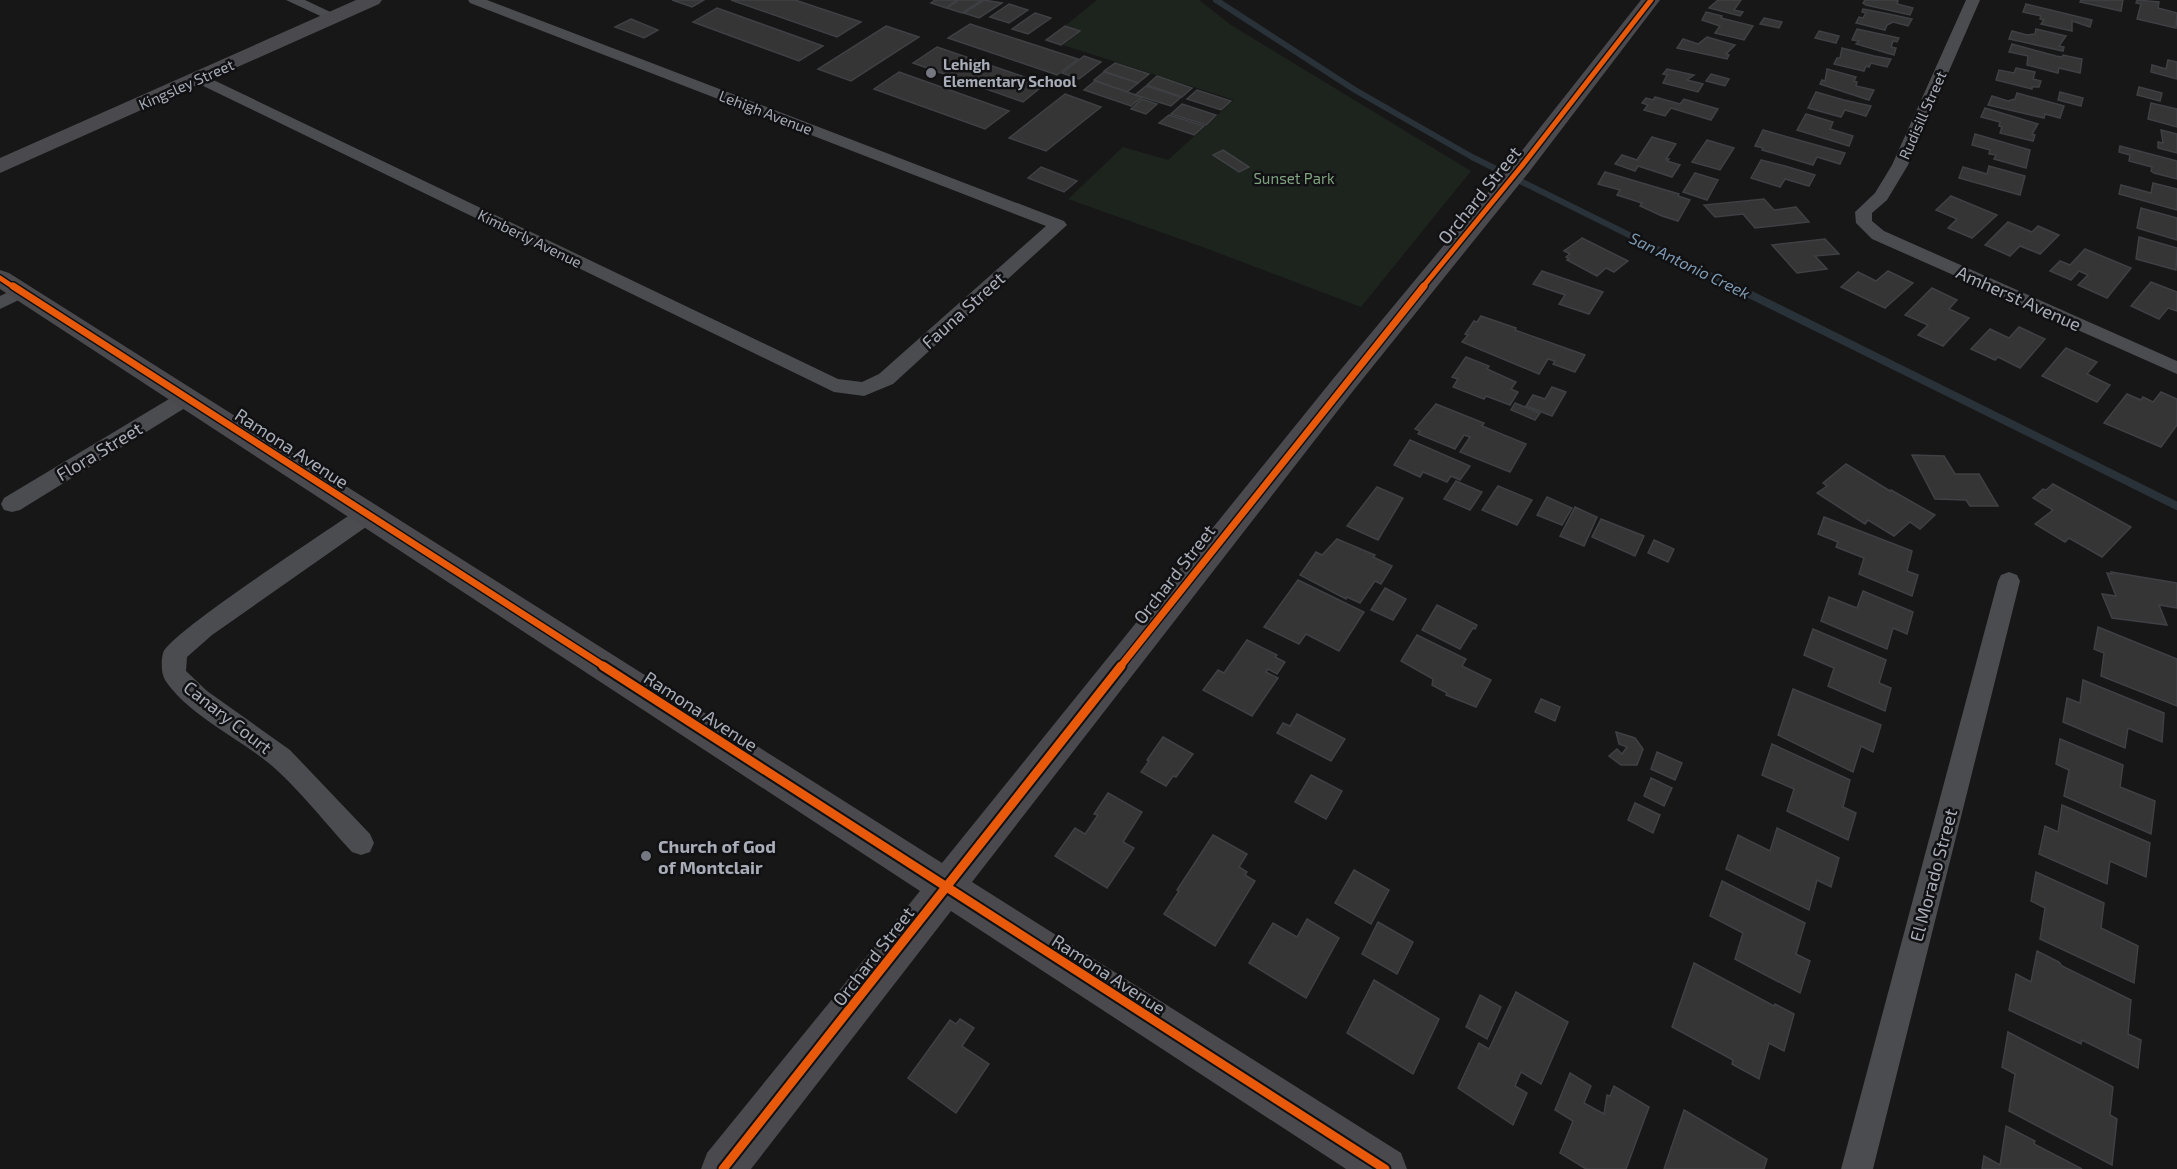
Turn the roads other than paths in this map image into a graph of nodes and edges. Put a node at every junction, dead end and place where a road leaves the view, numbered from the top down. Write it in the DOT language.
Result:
graph roads {
  1 [pos="293,0"];
  2 [pos="372,0"];
  3 [pos="475,0"];
  4 [pos="1651,0"];
  5 [pos="1972,0"];
  6 [pos="334,17"];
  7 [pos="198,78"];
  8 [pos="0,166"];
  9 [pos="1864,223"];
  10 [pos="1058,225"];
  11 [pos="7,291"];
  12 [pos="2177,368"];
  13 [pos="864,389"];
  14 [pos="186,398"];
  15 [pos="12,504"];
  16 [pos="368,514"];
  17 [pos="2009,581"];
  18 [pos="361,843"];
  19 [pos="946,887"];
  20 [pos="723,1169"];
  21 [pos="1385,1169"];
  22 [pos="1857,1169"];
  1 -- 6 [label="street"];
  2 -- 6 [label="street, Kingsley Street"];
  3 -- 10 [label="street, Lehigh Avenue"];
  4 -- 19 [label="street, Orchard Street"];
  5 -- 9 [label="street, Rudisill Street"];
  6 -- 7 [label="street, Kingsley Street"];
  7 -- 8 [label="street, Kingsley Street"];
  7 -- 13 [label="street, Kimberly Avenue"];
  9 -- 12 [label="street, Amherst Avenue"];
  10 -- 13 [label="street, Fauna Street"];
  11 -- 14 [label="street, Ramona Avenue"];
  14 -- 15 [label="street, Flora Street"];
  14 -- 16 [label="street, Ramona Avenue"];
  16 -- 18 [label="street, Canary Court"];
  16 -- 19 [label="street, Ramona Avenue"];
  17 -- 22 [label="street, El Morado Street"];
  19 -- 20 [label="street, Orchard Street"];
  19 -- 21 [label="street, Ramona Avenue"];
}
